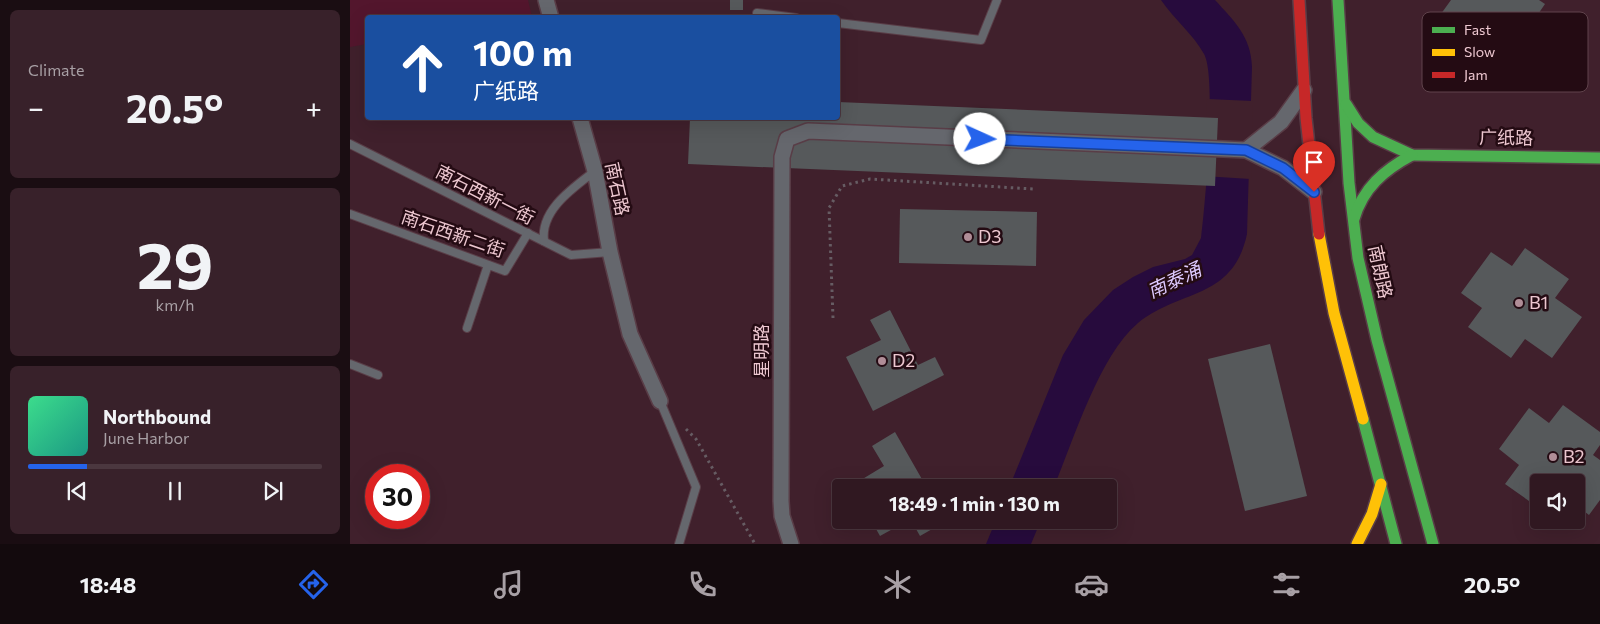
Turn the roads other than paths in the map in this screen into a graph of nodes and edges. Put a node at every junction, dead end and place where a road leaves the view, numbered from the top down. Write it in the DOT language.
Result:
graph roads {
  1 [pos="546,0"];
  2 [pos="997,0"];
  3 [pos="1299,0"];
  4 [pos="1338,0"];
  5 [pos="757,13"];
  6 [pos="550,15"];
  7 [pos="773,15"];
  8 [pos="840,23"];
  9 [pos="1304,90"];
  10 [pos="1343,100"];
  11 [pos="581,120"];
  12 [pos="350,144"];
  13 [pos="1256,149"];
  14 [pos="1412,155"];
  15 [pos="1600,158"];
  16 [pos="595,171"];
  17 [pos="1314,192"];
  18 [pos="350,214"];
  19 [pos="1353,225"];
  20 [pos="528,233"];
  21 [pos="544,241"];
  22 [pos="610,252"];
  23 [pos="488,265"];
  24 [pos="467,328"];
  25 [pos="350,364"];
  26 [pos="378,375"];
  27 [pos="660,401"];
  28 [pos="1381,482"];
  29 [pos="679,544"];
  30 [pos="791,544"];
  31 [pos="1357,544"];
  32 [pos="1396,544"];
  33 [pos="1434,544"];
  1 -- 6 [label="street"];
  2 -- 8 [label="lane"];
  3 -- 9 [label="street"];
  4 -- 10 [label="street, 南朗路"];
  5 -- 7 [label="lane"];
  9 -- 13 [label="street"];
  9 -- 17 [label="street"];
  10 -- 14 [label="street, 广纸路"];
  10 -- 19 [label="street, 南朗路"];
  11 -- 16 [label="street, 南石路"];
  12 -- 20 [label="lane, 南石西新一街"];
  13 -- 17 [label="street"];
  13 -- 30 [label="street, 星明路"];
  14 -- 15 [label="street, 广纸路"];
  14 -- 19 [label="street"];
  16 -- 21 [label="lane"];
  16 -- 22 [label="street, 南石路"];
  17 -- 28 [label="street"];
  18 -- 23 [label="lane, 南石西新二街"];
  19 -- 33 [label="street, 南朗路"];
  20 -- 21 [label="lane, 南石西新一街"];
  20 -- 23 [label="lane, 南石西新二街"];
  21 -- 22 [label="lane, 南石西新一街"];
  22 -- 27 [label="street, 南石路"];
  23 -- 24 [label="lane"];
  25 -- 26 [label="lane"];
  27 -- 29 [label="lane"];
  28 -- 31 [label="street"];
  28 -- 32 [label="street"];
}
